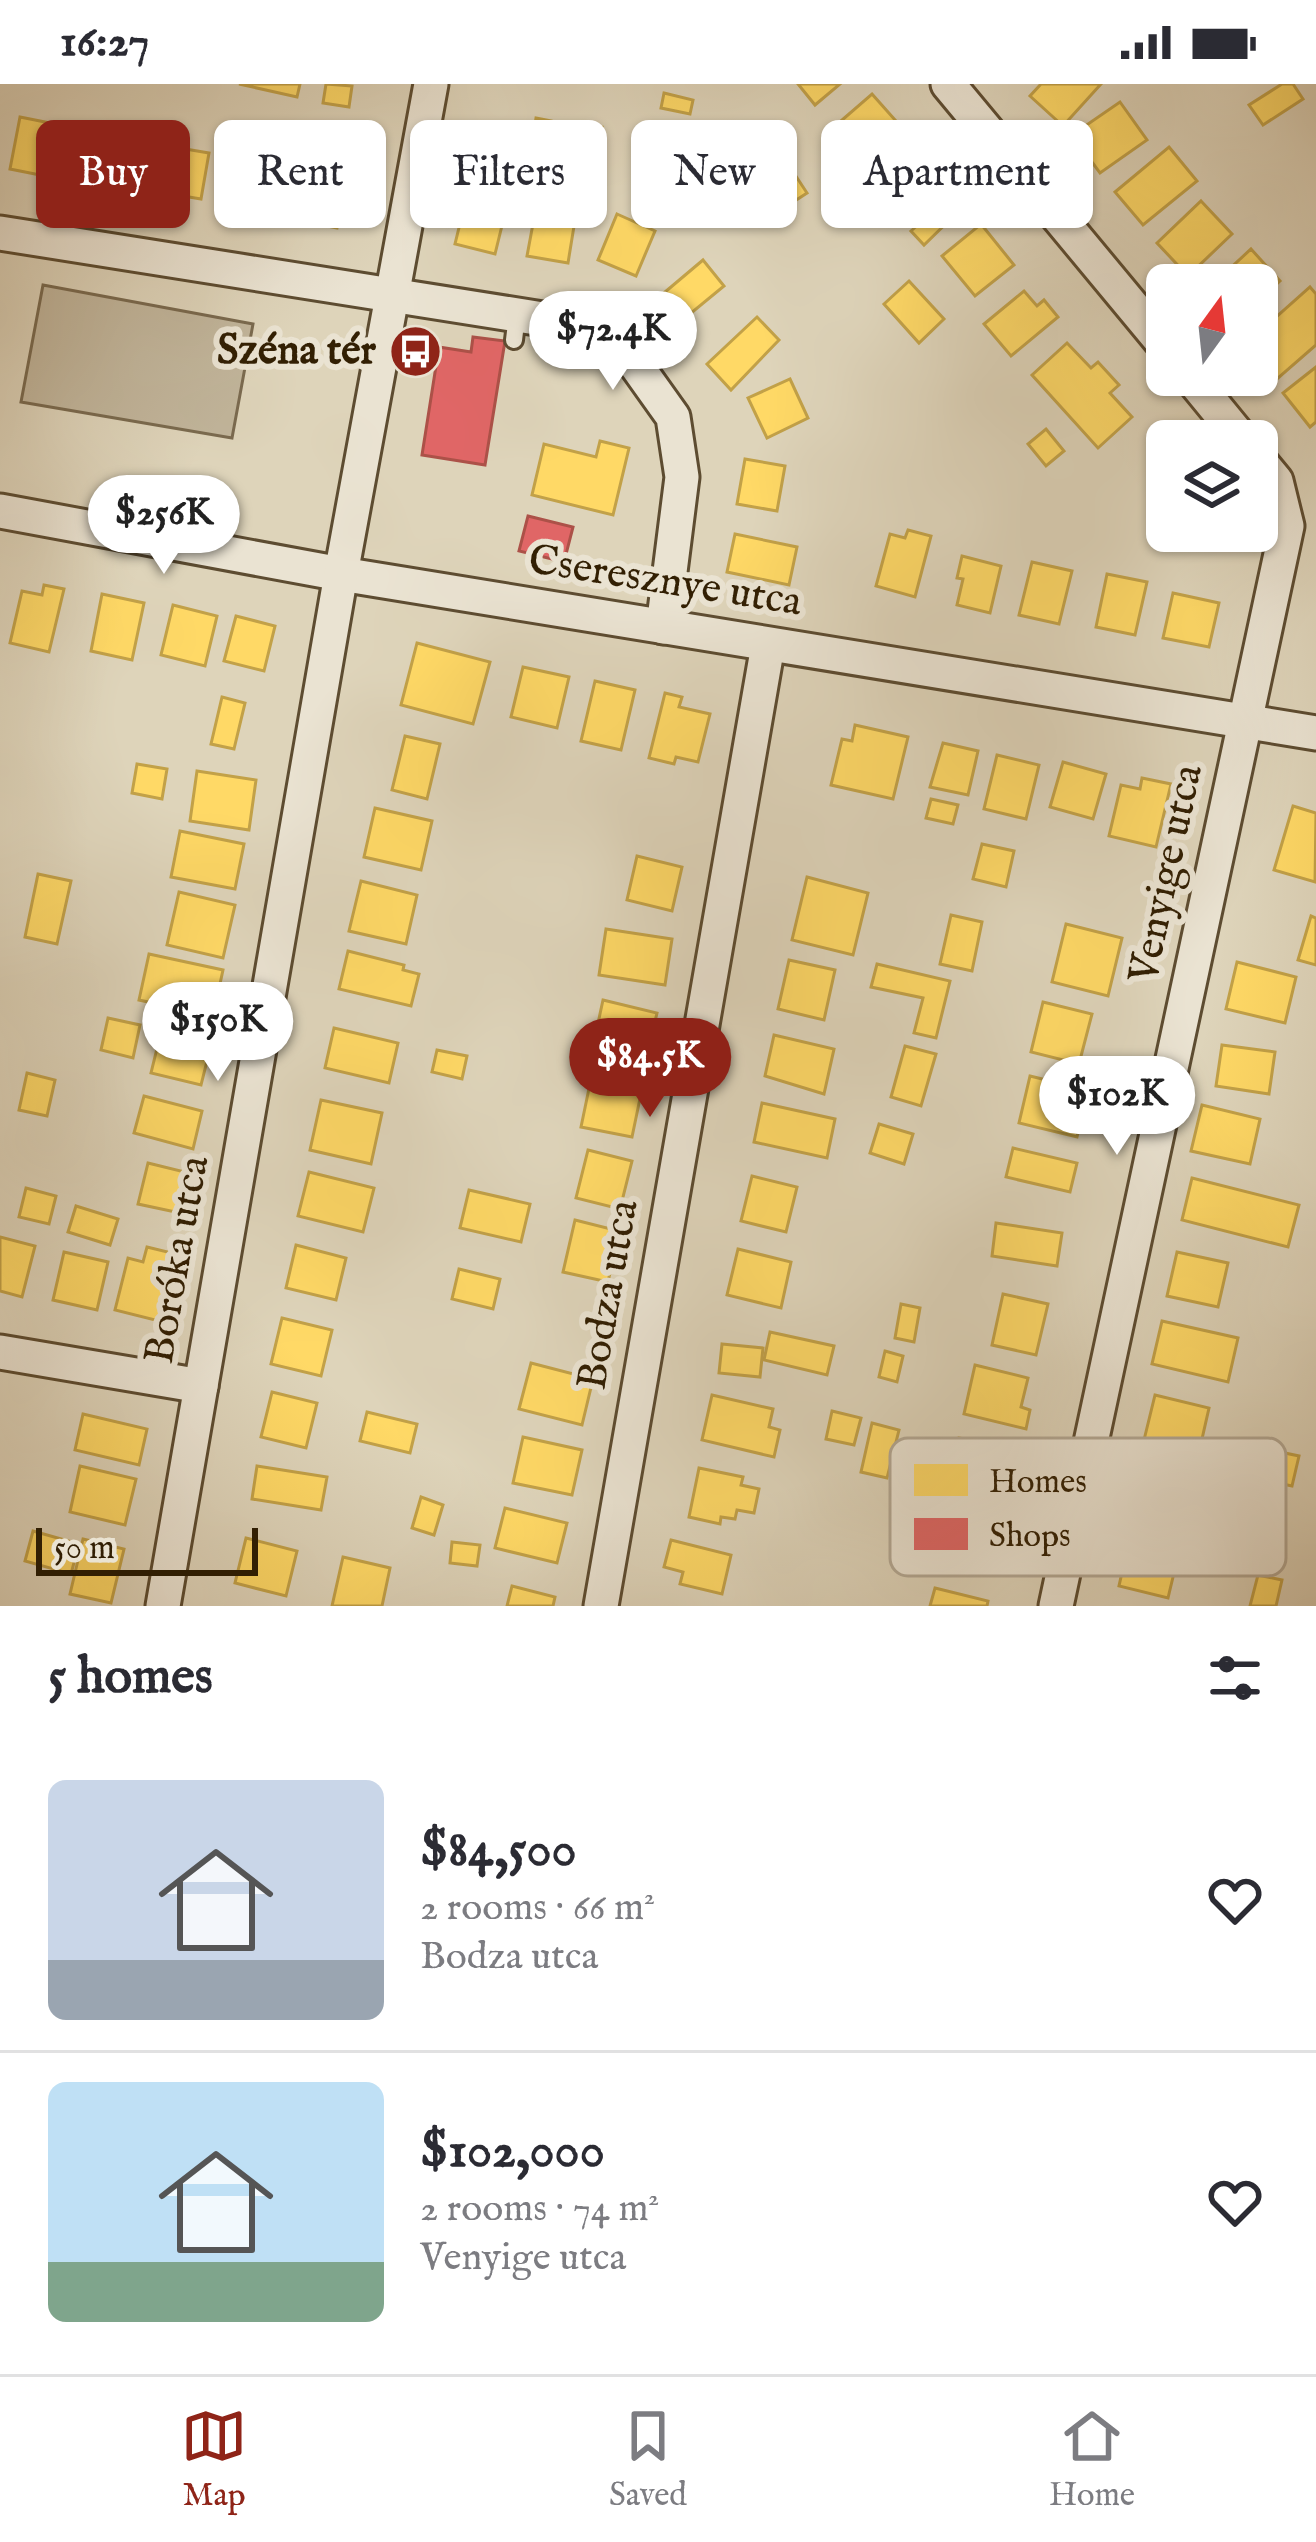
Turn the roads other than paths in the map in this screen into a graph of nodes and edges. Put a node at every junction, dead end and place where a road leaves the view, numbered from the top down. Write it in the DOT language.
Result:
graph roads {
  1 [pos="431,84"];
  2 [pos="963,89"];
  3 [pos="0,232"];
  4 [pos="392,294"];
  5 [pos="1146,321"];
  6 [pos="1206,396"];
  7 [pos="1226,420"];
  8 [pos="1278,489"];
  9 [pos="0,512"];
  10 [pos="341,574"];
  11 [pos="663,628"];
  12 [pos="767,645"];
  13 [pos="1245,724"];
  14 [pos="1316,733"];
  15 [pos="0,1352"];
  16 [pos="201,1387"];
  17 [pos="1092,1438"];
  18 [pos="1062,1576"];
  19 [pos="163,1606"];
  20 [pos="601,1606"];
  21 [pos="1056,1606"];
  1 -- 4 [label="street, Boróka utca"];
  2 -- 5 [label="street"];
  3 -- 4 [label="street"];
  4 -- 10 [label="street, Boróka utca"];
  4 -- 11 [label="street"];
  6 -- 7 [label="street"];
  8 -- 13 [label="street, Venyige utca"];
  9 -- 10 [label="street, Cseresznye utca"];
  10 -- 11 [label="street, Cseresznye utca"];
  10 -- 16 [label="street, Boróka utca"];
  11 -- 12 [label="street, Cseresznye utca"];
  12 -- 13 [label="street, Cseresznye utca"];
  12 -- 20 [label="street, Bodza utca"];
  13 -- 14 [label="street, Cseresznye utca"];
  13 -- 17 [label="street, Venyige utca"];
  15 -- 16 [label="street"];
  16 -- 19 [label="street, Boróka utca"];
  18 -- 21 [label="street, Venyige utca"];
}
